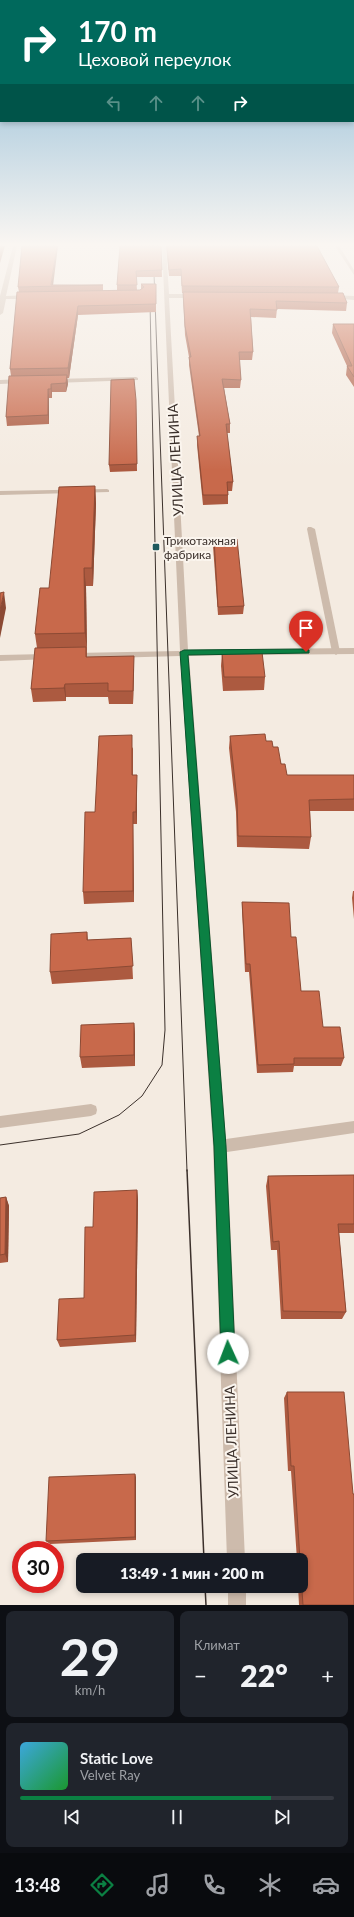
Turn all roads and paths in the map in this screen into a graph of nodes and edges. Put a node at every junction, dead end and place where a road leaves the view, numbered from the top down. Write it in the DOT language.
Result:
graph roads {
  1 [pos="169,321"];
  2 [pos="136,379"];
  3 [pos="32,381"];
  4 [pos="48,381"];
  5 [pos="0,382"];
  6 [pos="108,491"];
  7 [pos="0,493"];
  8 [pos="311,529"];
  9 [pos="354,651"];
  10 [pos="184,652"];
  11 [pos="336,652"];
  12 [pos="0,658"];
  13 [pos="91,1110"];
  14 [pos="0,1122"];
  15 [pos="354,1126"];
  16 [pos="220,1146"];
  17 [pos="236,1553"];
  18 [pos="237,1593"];
  19 [pos="237,1605"];
  1 -- 10 [label="street, УЛИЦА ЛЕНИНА"];
  2 -- 4 [label="street"];
  3 -- 5 [label="street"];
  6 -- 7 [label="street"];
  8 -- 11 [label="street"];
  9 -- 11 [label="street"];
  10 -- 11 [label="street"];
  10 -- 12 [label="street"];
  10 -- 16 [label="street, УЛИЦА ЛЕНИНА"];
  13 -- 14 [label="street"];
  15 -- 16 [label="street"];
  16 -- 17 [label="street, УЛИЦА ЛЕНИНА"];
  18 -- 19 [label="street"];
}
